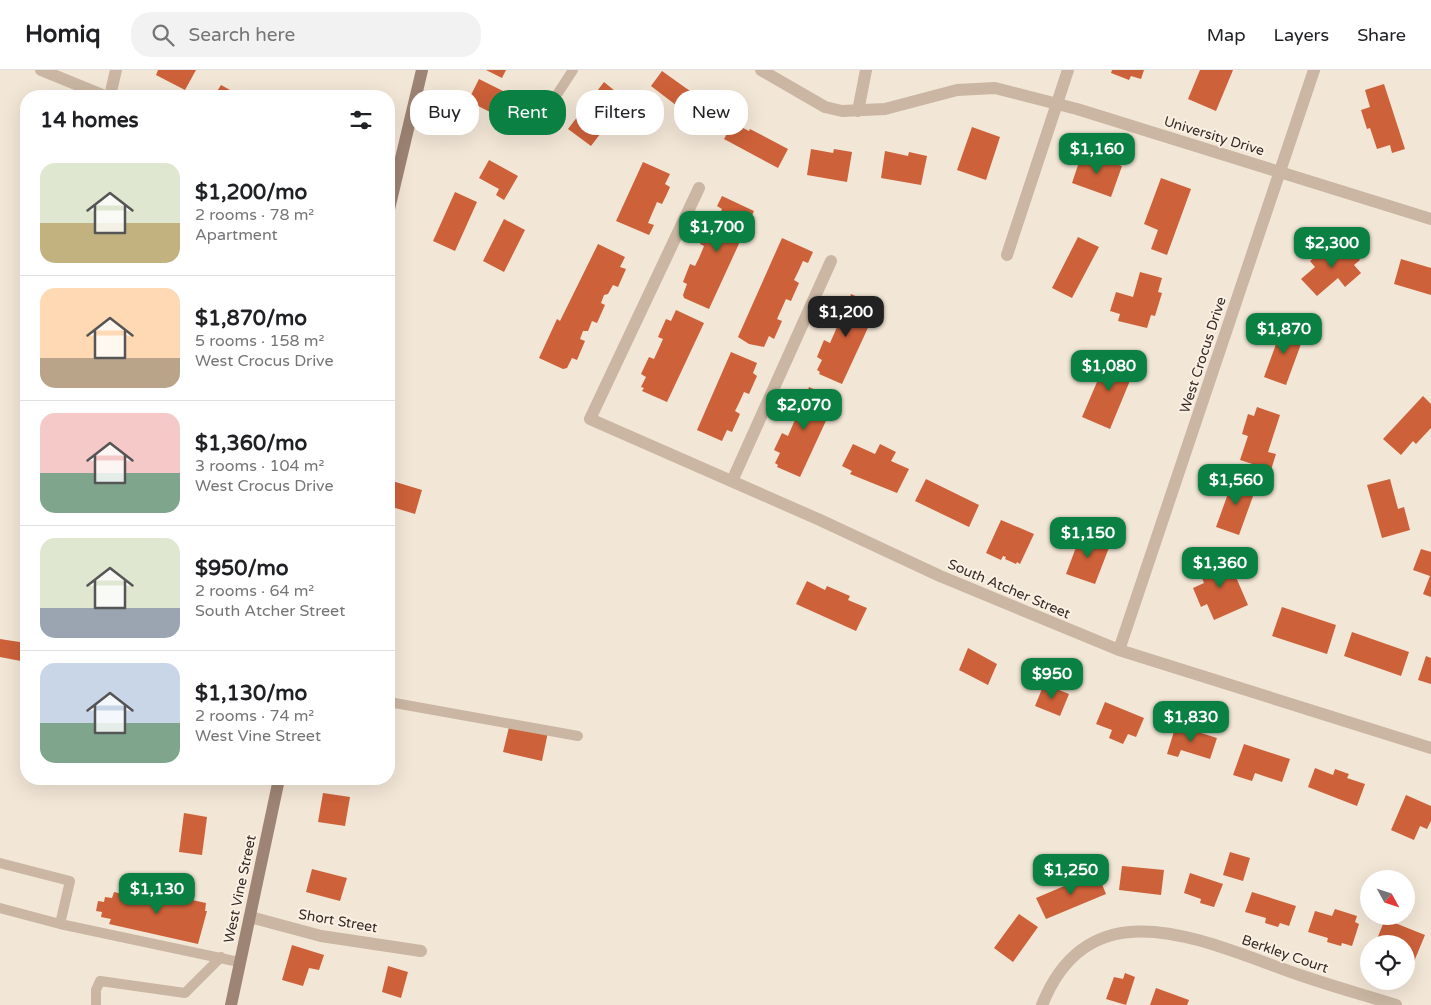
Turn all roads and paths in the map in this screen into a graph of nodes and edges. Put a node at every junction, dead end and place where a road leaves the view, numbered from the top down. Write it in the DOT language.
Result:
graph roads {
  1 [pos="41,70"];
  2 [pos="116,70"];
  3 [pos="422,70"];
  4 [pos="572,70"];
  5 [pos="761,70"];
  6 [pos="866,70"];
  7 [pos="1068,70"];
  8 [pos="1314,70"];
  9 [pos="90,90"];
  10 [pos="111,90"];
  11 [pos="560,90"];
  12 [pos="1057,105"];
  13 [pos="858,111"];
  14 [pos="1280,172"];
  15 [pos="395,184"];
  16 [pos="699,188"];
  17 [pos="1431,219"];
  18 [pos="1007,255"];
  19 [pos="832,260"];
  20 [pos="732,481"];
  21 [pos="1119,650"];
  22 [pos="395,703"];
  23 [pos="578,736"];
  24 [pos="1431,748"];
  25 [pos="278,785"];
  26 [pos="0,864"];
  27 [pos="0,908"];
  28 [pos="250,917"];
  29 [pos="60,924"];
  30 [pos="422,951"];
  31 [pos="221,957"];
  32 [pos="239,962"];
  33 [pos="96,1005"];
  34 [pos="231,1005"];
  35 [pos="1042,1005"];
  36 [pos="1396,1005"];
  1 -- 9 [label="street"];
  2 -- 10 [label="street"];
  3 -- 15 [label="main road"];
  4 -- 11 [label="lane"];
  5 -- 13 [label="street, University Drive"];
  6 -- 13 [label="street"];
  7 -- 12 [label="street"];
  8 -- 14 [label="street, West Crocus Drive"];
  12 -- 13 [label="street, University Drive"];
  12 -- 14 [label="street, University Drive"];
  12 -- 18 [label="street"];
  14 -- 17 [label="street, University Drive"];
  14 -- 21 [label="street, West Crocus Drive"];
  16 -- 20 [label="street, South Atcher Street"];
  19 -- 20 [label="street"];
  20 -- 21 [label="street, South Atcher Street"];
  21 -- 24 [label="street, South Atcher Street"];
  22 -- 23 [label="lane"];
  25 -- 28 [label="main road, West Vine Street"];
  26 -- 29 [label="lane"];
  27 -- 29 [label="lane"];
  28 -- 30 [label="street, Short Street"];
  28 -- 32 [label="main road, West Vine Street"];
  29 -- 31 [label="lane"];
  31 -- 32 [label="lane"];
  31 -- 33 [label="lane"];
  32 -- 34 [label="main road, West Vine Street"];
  35 -- 36 [label="street, Berkley Court"];
}
